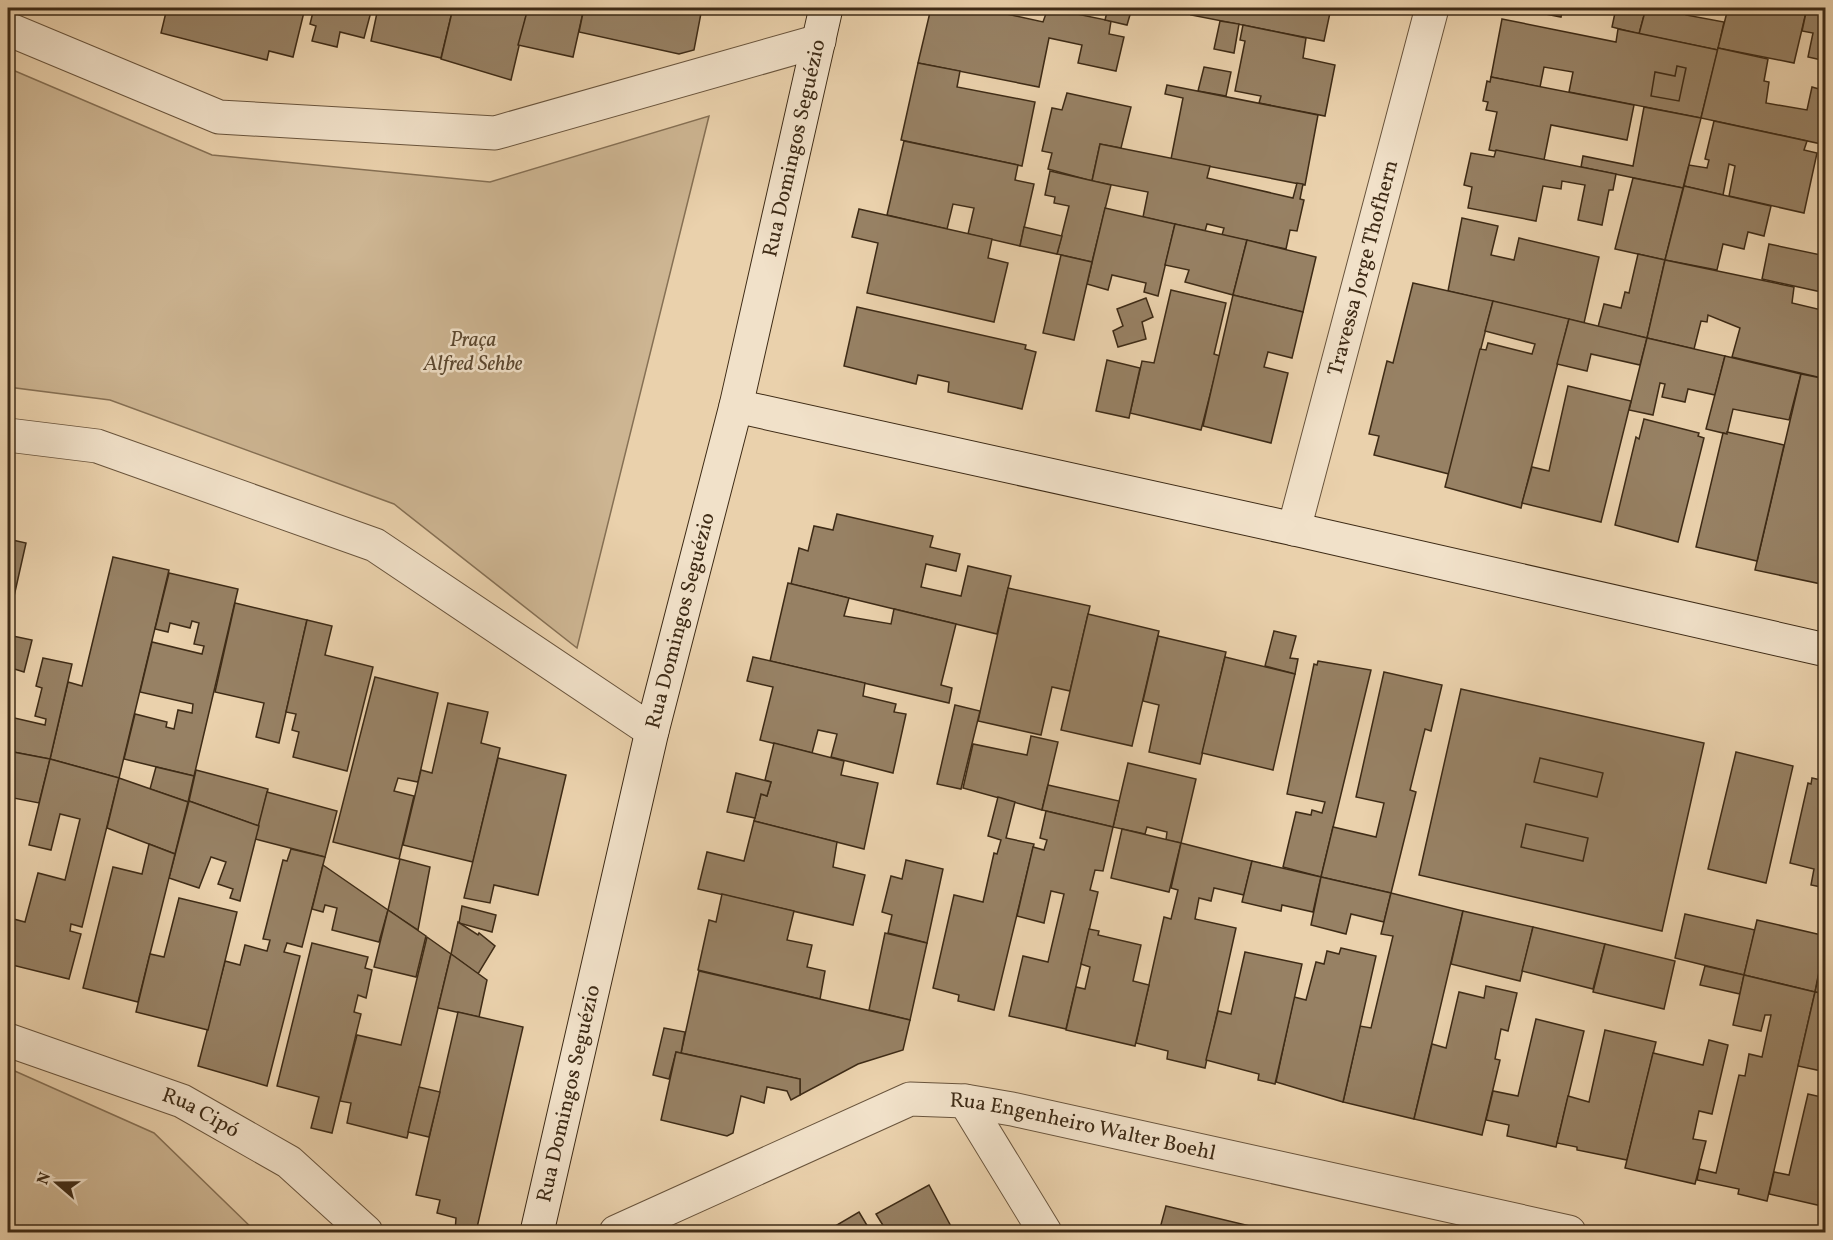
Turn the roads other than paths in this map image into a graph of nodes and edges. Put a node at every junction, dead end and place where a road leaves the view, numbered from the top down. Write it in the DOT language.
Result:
graph roads {
  1 [pos="826,8"];
  2 [pos="1432,8"];
  3 [pos="8,29"];
  4 [pos="819,41"];
  5 [pos="736,406"];
  6 [pos="8,435"];
  7 [pos="1294,529"];
  8 [pos="1826,650"];
  9 [pos="652,731"];
  10 [pos="8,1040"];
  11 [pos="964,1101"];
  12 [pos="366,1233"];
  13 [pos="537,1233"];
  14 [pos="616,1233"];
  15 [pos="1045,1233"];
  16 [pos="1569,1233"];
  1 -- 4 [label="street, Rua Domingos Seguézio"];
  2 -- 7 [label="street, Travessa Jorge Thofhern"];
  3 -- 4 [label="street"];
  4 -- 5 [label="street, Rua Domingos Seguézio"];
  5 -- 7 [label="street"];
  5 -- 9 [label="street, Rua Domingos Seguézio"];
  6 -- 9 [label="street"];
  7 -- 8 [label="street"];
  9 -- 13 [label="street, Rua Domingos Seguézio"];
  10 -- 12 [label="street, Rua Cipó"];
  11 -- 14 [label="street, Rua Engenheiro Walter Boehl"];
  11 -- 15 [label="street"];
  11 -- 16 [label="street, Rua Engenheiro Walter Boehl"];
}
